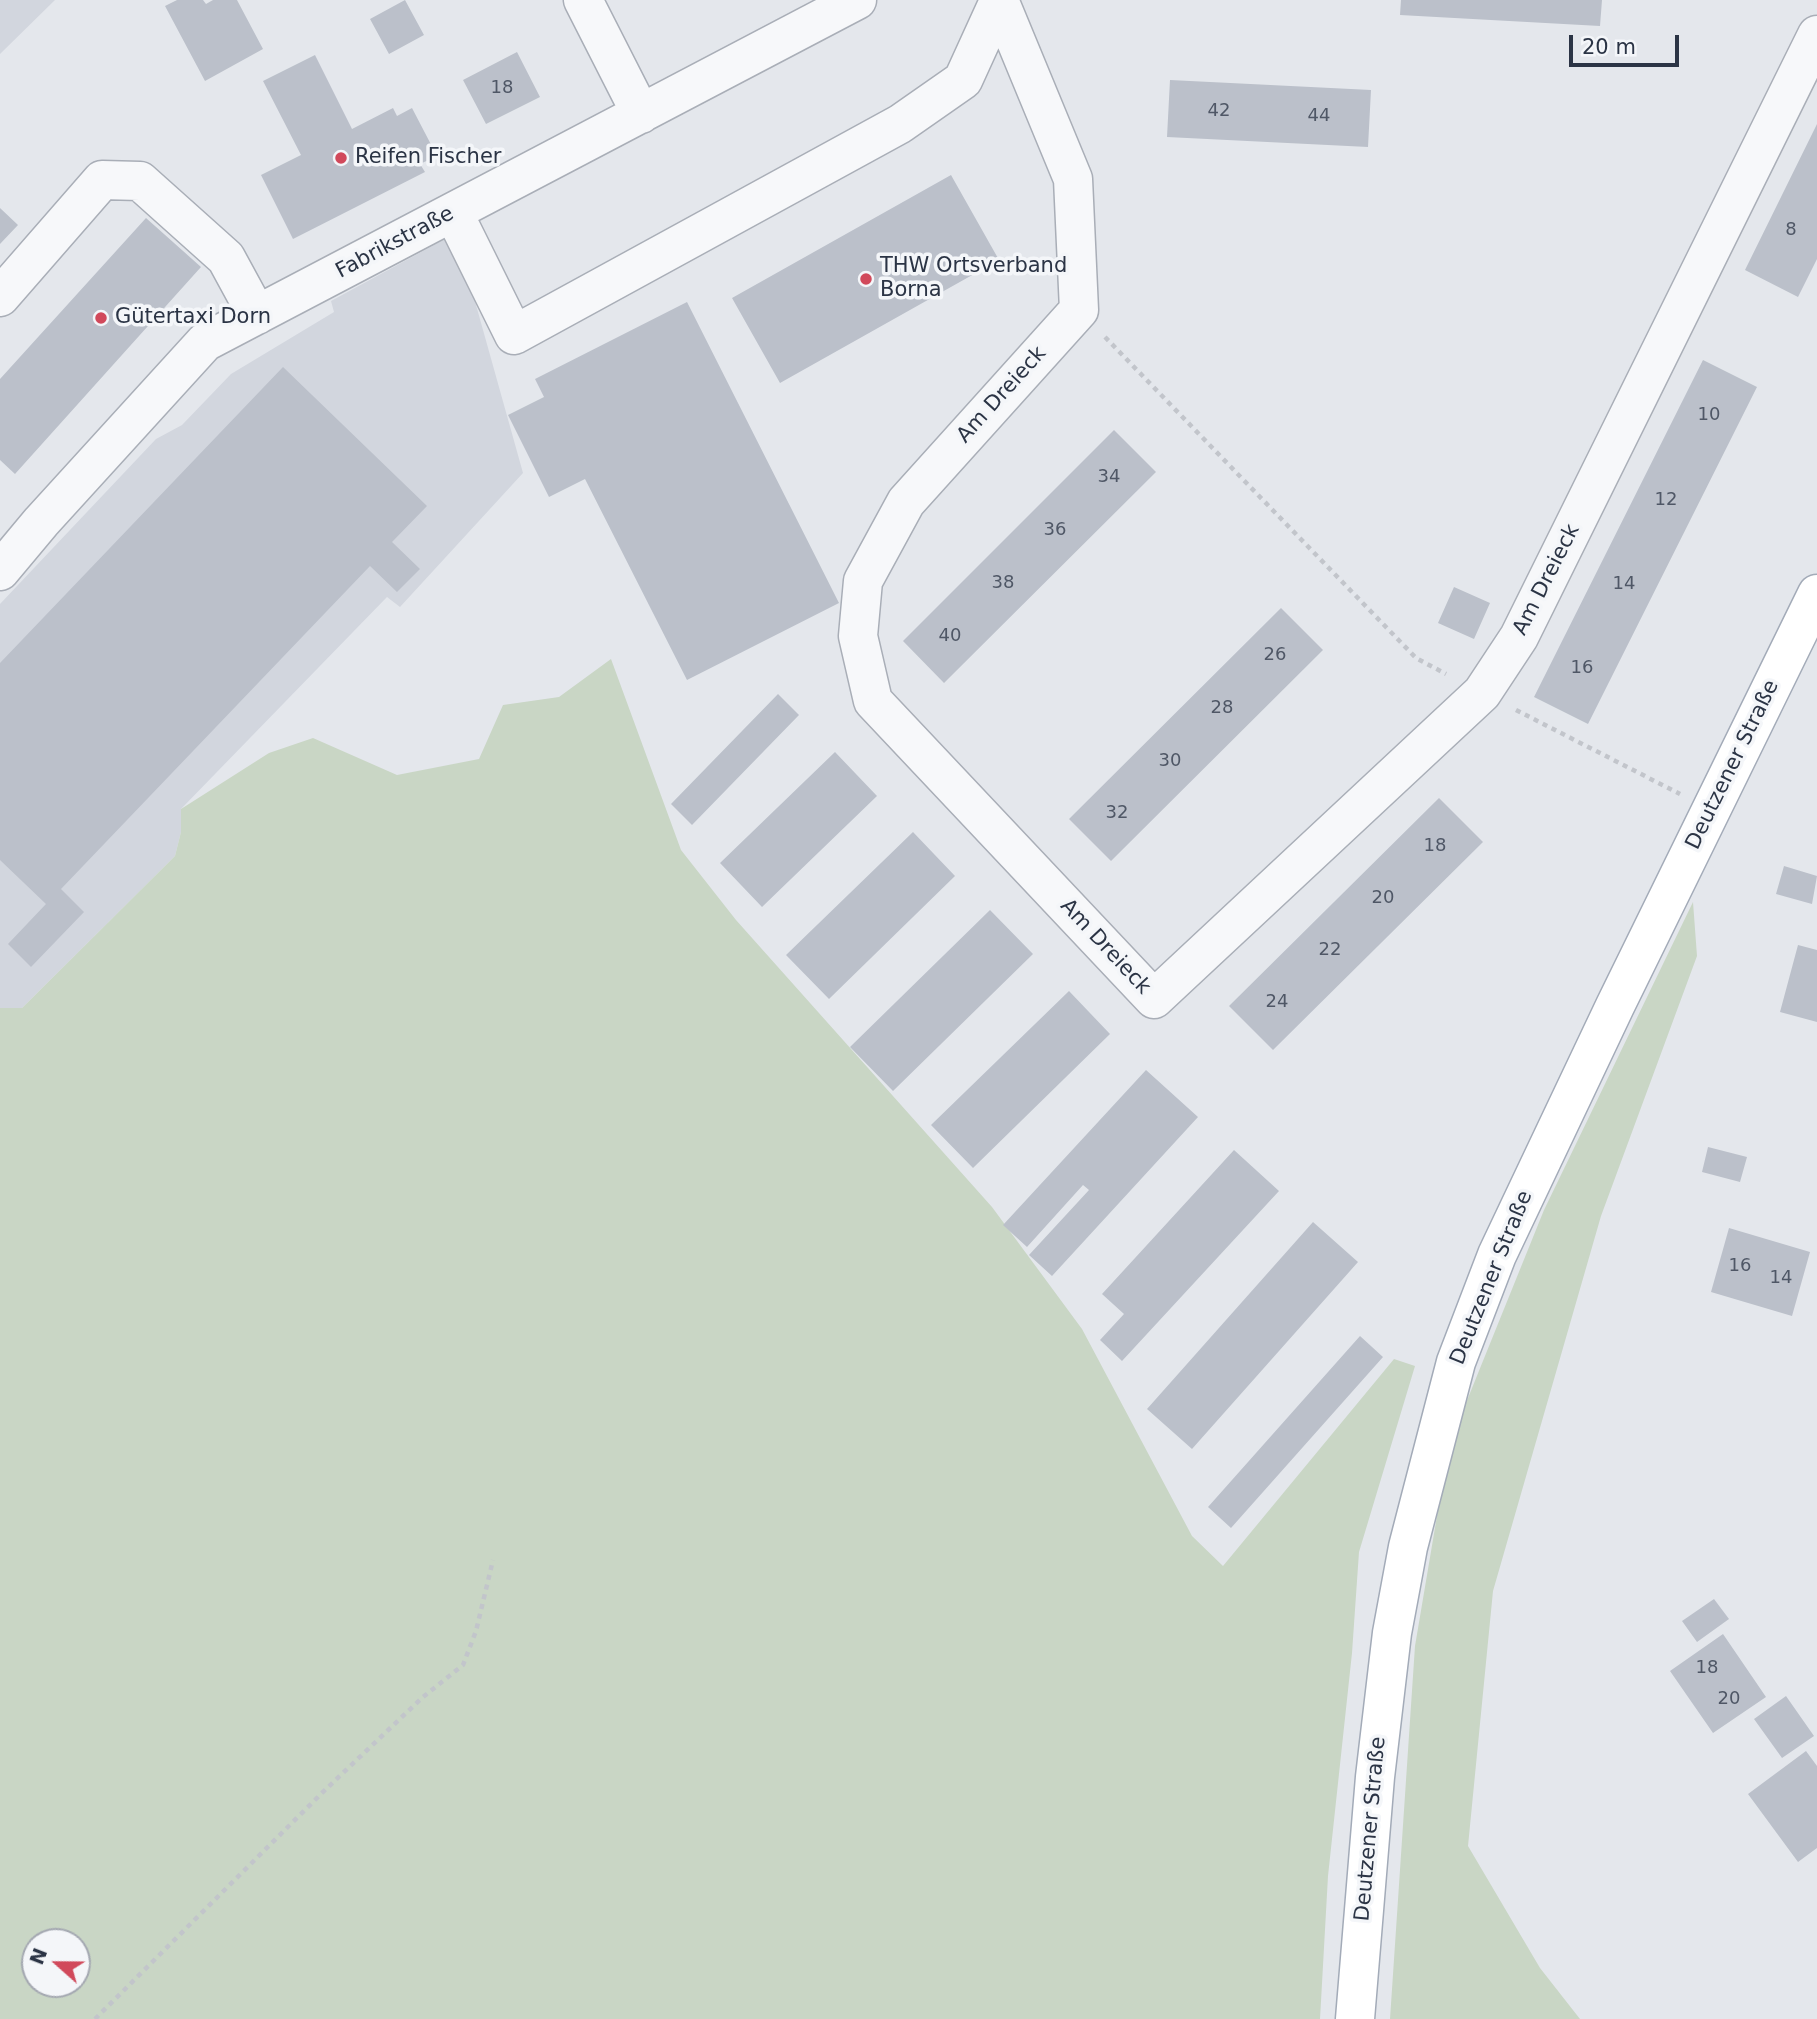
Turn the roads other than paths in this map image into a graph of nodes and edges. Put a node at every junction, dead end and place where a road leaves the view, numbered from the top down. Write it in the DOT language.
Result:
graph roads {
  1 [pos="583,0"];
  2 [pos="857,0"];
  3 [pos="999,0"];
  4 [pos="1817,35"];
  5 [pos="640,114"];
  6 [pos="453,212"];
  7 [pos="0,297"];
  8 [pos="257,315"];
  9 [pos="0,571"];
  10 [pos="1817,594"];
  11 [pos="1355,2019"];
  1 -- 5 [label="street"];
  2 -- 5 [label="street, Fabrikstraße"];
  3 -- 4 [label="street, Am Dreieck"];
  3 -- 6 [label="street"];
  5 -- 6 [label="street, Fabrikstraße"];
  6 -- 8 [label="street, Fabrikstraße"];
  7 -- 8 [label="street"];
  8 -- 9 [label="street, Fabrikstraße"];
  10 -- 11 [label="main road, Deutzener Straße"];
}
